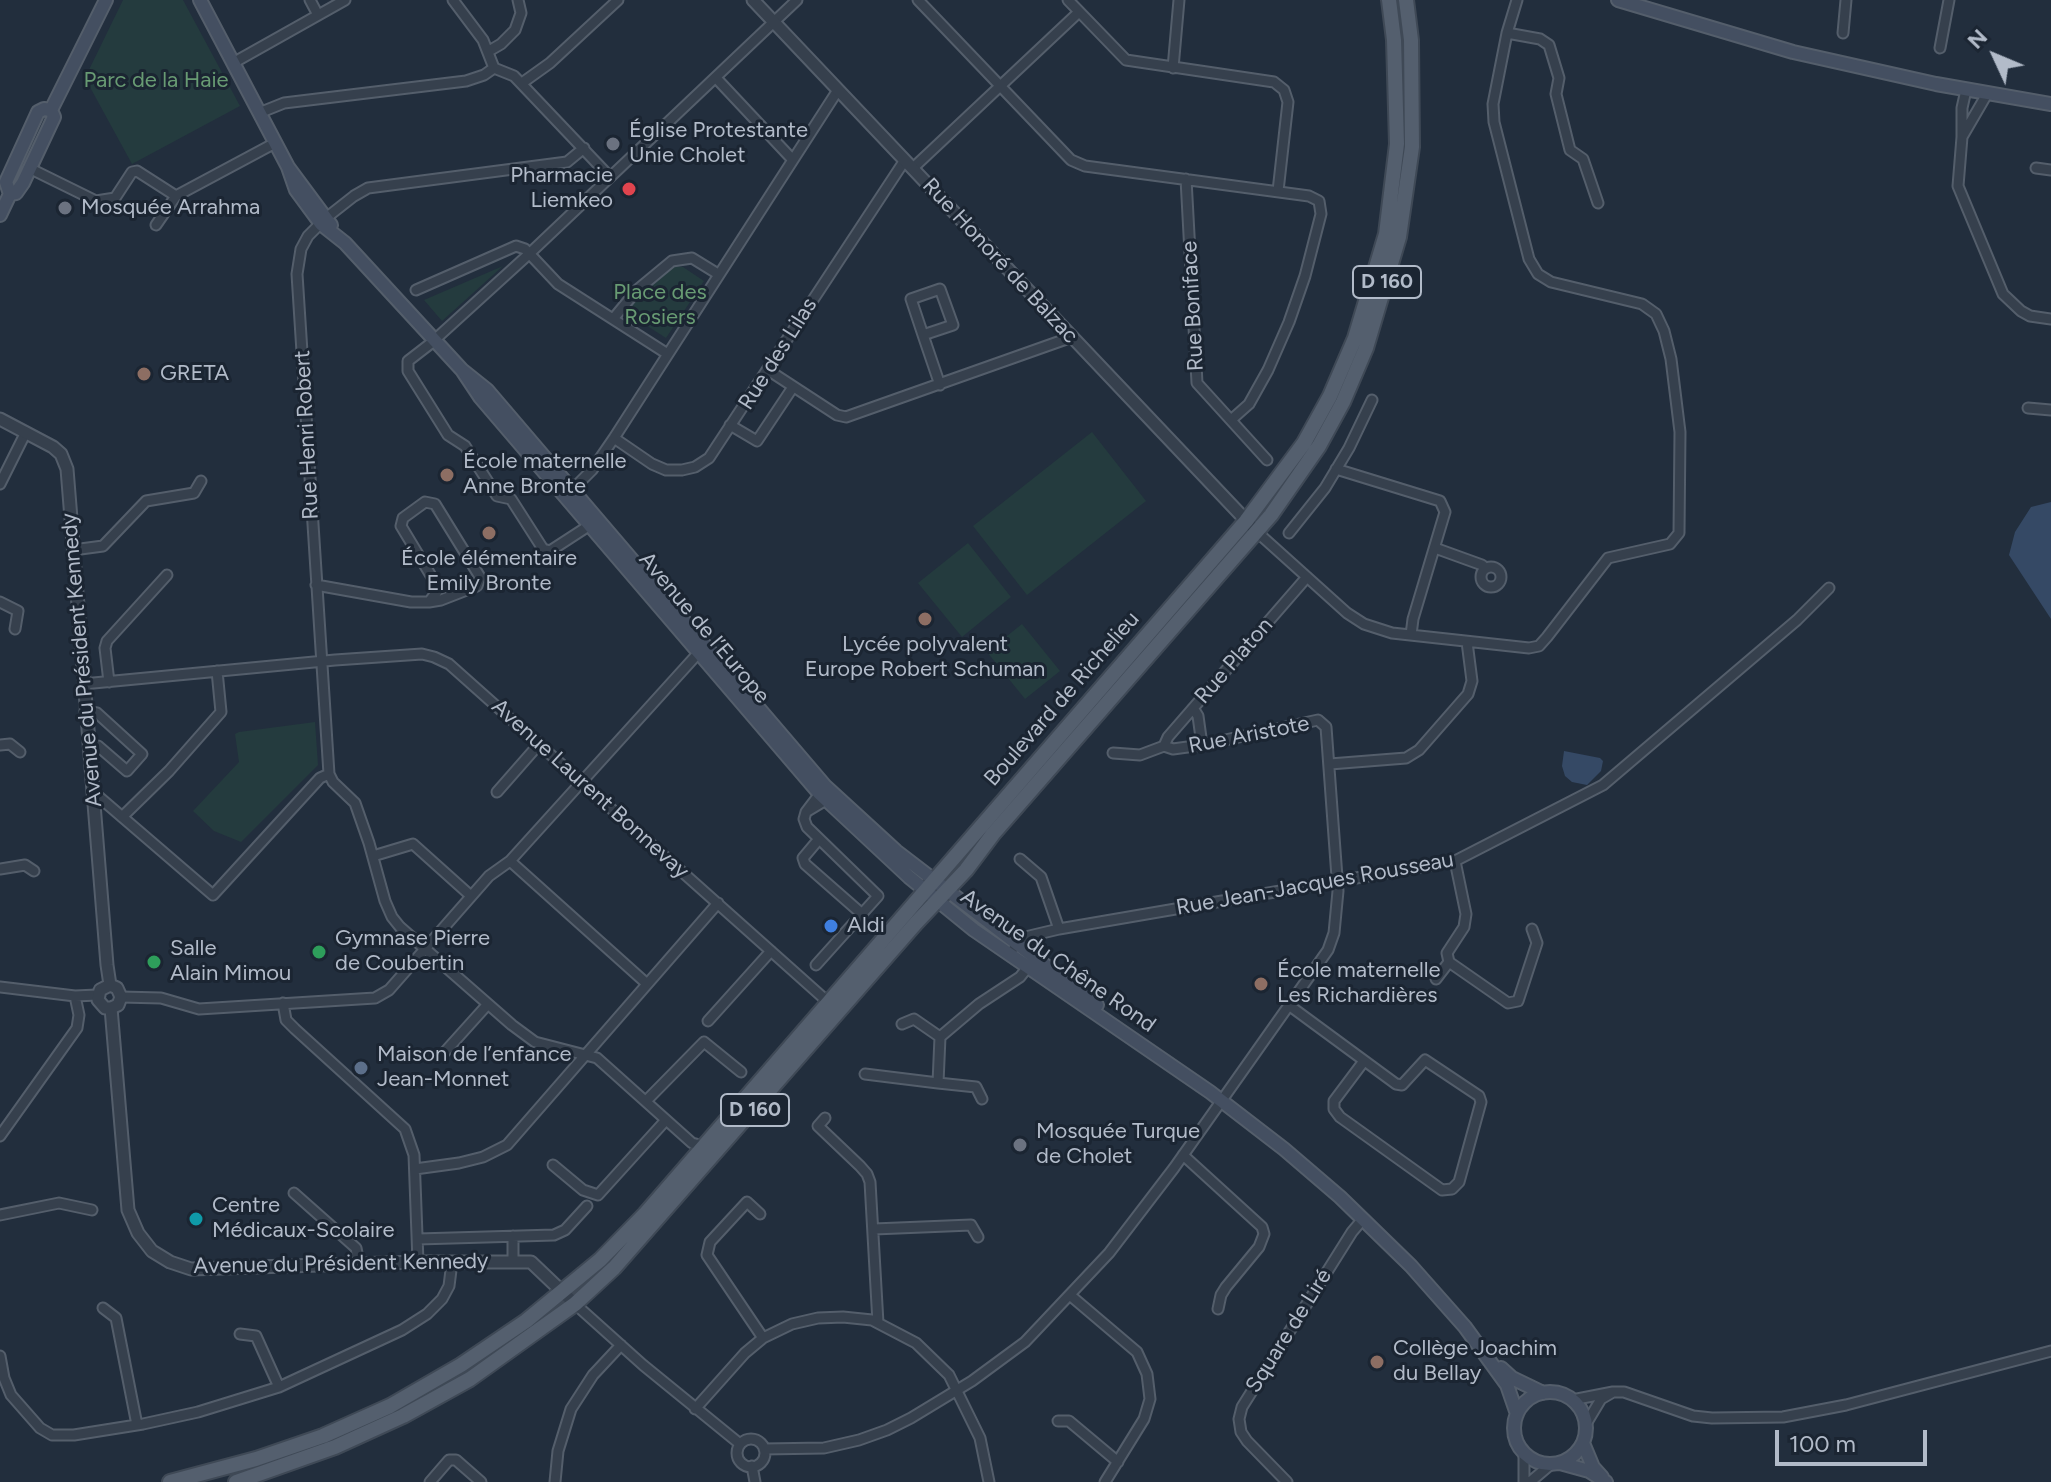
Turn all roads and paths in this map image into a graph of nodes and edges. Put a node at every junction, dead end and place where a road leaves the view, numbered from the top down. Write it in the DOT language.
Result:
graph roads {
  1 [pos="106,0"];
  2 [pos="200,0"];
  3 [pos="310,0"];
  4 [pos="345,0"];
  5 [pos="453,0"];
  6 [pos="518,0"];
  7 [pos="618,0"];
  8 [pos="753,0"];
  9 [pos="797,0"];
  10 [pos="918,0"];
  11 [pos="1068,0"];
  12 [pos="1179,0"];
  13 [pos="1389,0"];
  14 [pos="1406,0"];
  15 [pos="1517,0"];
  16 [pos="1618,0"];
  17 [pos="1846,0"];
  18 [pos="1949,0"];
  19 [pos="1079,12"];
  20 [pos="318,15"];
  21 [pos="775,22"];
  22 [pos="1507,33"];
  23 [pos="1843,33"];
  24 [pos="1940,48"];
  25 [pos="489,51"];
  26 [pos="233,63"];
  27 [pos="494,68"];
  28 [pos="1173,68"];
  29 [pos="717,79"];
  30 [pos="522,83"];
  31 [pos="999,86"];
  32 [pos="838,90"];
  33 [pos="1966,90"];
  34 [pos="1987,94"];
  35 [pos="2051,104"];
  36 [pos="51,110"];
  37 [pos="259,113"];
  38 [pos="1962,137"];
  39 [pos="275,143"];
  40 [pos="584,148"];
  41 [pos="792,159"];
  42 [pos="909,164"];
  43 [pos="29,168"];
  44 [pos="2036,168"];
  45 [pos="2051,170"];
  46 [pos="610,177"];
  47 [pos="1186,179"];
  48 [pos="1278,191"];
  49 [pos="10,194"];
  50 [pos="176,196"];
  51 [pos="1598,203"];
  52 [pos="0,215"];
  53 [pos="324,221"];
  54 [pos="156,225"];
  55 [pos="529,254"];
  56 [pos="718,274"];
  57 [pos="416,290"];
  58 [pos="613,319"];
  59 [pos="2051,319"];
  60 [pos="923,335"];
  61 [pos="1072,337"];
  62 [pos="435,340"];
  63 [pos="666,353"];
  64 [pos="462,370"];
  65 [pos="768,370"];
  66 [pos="940,385"];
  67 [pos="793,387"];
  68 [pos="1372,400"];
  69 [pos="2028,408"];
  70 [pos="2051,410"];
  71 [pos="0,419"];
  72 [pos="1231,420"];
  73 [pos="730,425"];
  74 [pos="26,432"];
  75 [pos="614,438"];
  76 [pos="1267,460"];
  77 [pos="1336,469"];
  78 [pos="201,481"];
  79 [pos="0,484"];
  80 [pos="573,489"];
  81 [pos="590,525"];
  82 [pos="1252,526"];
  83 [pos="1289,533"];
  84 [pos="1435,548"];
  85 [pos="73,550"];
  86 [pos="1485,568"];
  87 [pos="167,575"];
  88 [pos="1307,577"];
  89 [pos="316,585"];
  90 [pos="1829,588"];
  91 [pos="0,602"];
  92 [pos="429,602"];
  93 [pos="15,629"];
  94 [pos="1411,635"];
  95 [pos="1467,642"];
  96 [pos="702,650"];
  97 [pos="321,662"];
  98 [pos="217,671"];
  99 [pos="109,682"];
  100 [pos="83,684"];
  101 [pos="1193,708"];
  102 [pos="85,711"];
  103 [pos="540,743"];
  104 [pos="89,744"];
  105 [pos="0,745"];
  106 [pos="1202,745"];
  107 [pos="1164,746"];
  108 [pos="20,752"];
  109 [pos="1113,753"];
  110 [pos="1330,764"];
  111 [pos="329,774"];
  112 [pos="583,782"];
  113 [pos="497,792"];
  114 [pos="93,797"];
  115 [pos="823,797"];
  116 [pos="845,805"];
  117 [pos="122,817"];
  118 [pos="819,839"];
  119 [pos="373,856"];
  120 [pos="1020,859"];
  121 [pos="510,861"];
  122 [pos="1455,861"];
  123 [pos="0,869"];
  124 [pos="34,871"];
  125 [pos="1338,881"];
  126 [pos="940,889"];
  127 [pos="471,896"];
  128 [pos="718,903"];
  129 [pos="862,914"];
  130 [pos="1059,929"];
  131 [pos="1532,929"];
  132 [pos="426,949"];
  133 [pos="1014,949"];
  134 [pos="771,951"];
  135 [pos="1032,962"];
  136 [pos="1449,962"];
  137 [pos="816,965"];
  138 [pos="1436,979"];
  139 [pos="646,983"];
  140 [pos="110,985"];
  141 [pos="0,987"];
  142 [pos="97,995"];
  143 [pos="75,996"];
  144 [pos="121,997"];
  145 [pos="828,1002"];
  146 [pos="283,1003"];
  147 [pos="488,1004"];
  148 [pos="1290,1006"];
  149 [pos="111,1008"];
  150 [pos="708,1021"];
  151 [pos="902,1024"];
  152 [pos="940,1037"];
  153 [pos="585,1053"];
  154 [pos="443,1054"];
  155 [pos="1364,1061"];
  156 [pos="741,1072"];
  157 [pos="865,1074"];
  158 [pos="938,1083"];
  159 [pos="982,1099"];
  160 [pos="1221,1100"];
  161 [pos="646,1101"];
  162 [pos="825,1118"];
  163 [pos="666,1120"];
  164 [pos="0,1136"];
  165 [pos="703,1146"];
  166 [pos="1183,1155"];
  167 [pos="553,1165"];
  168 [pos="415,1169"];
  169 [pos="294,1193"];
  170 [pos="587,1206"];
  171 [pos="92,1210"];
  172 [pos="760,1214"];
  173 [pos="0,1215"];
  174 [pos="1363,1219"];
  175 [pos="874,1229"];
  176 [pos="513,1236"];
  177 [pos="978,1237"];
  178 [pos="418,1239"];
  179 [pos="513,1261"];
  180 [pos="418,1262"];
  181 [pos="452,1262"];
  182 [pos="359,1264"];
  183 [pos="563,1293"];
  184 [pos="1071,1296"];
  185 [pos="575,1304"];
  186 [pos="103,1308"];
  187 [pos="1218,1309"];
  188 [pos="878,1323"];
  189 [pos="240,1334"];
  190 [pos="763,1338"];
  191 [pos="621,1345"];
  192 [pos="1483,1350"];
  193 [pos="2051,1351"];
  194 [pos="0,1356"];
  195 [pos="279,1387"];
  196 [pos="956,1390"];
  197 [pos="1613,1392"];
  198 [pos="1543,1393"];
  199 [pos="1572,1400"];
  200 [pos="695,1409"];
  201 [pos="1517,1414"];
  202 [pos="1058,1421"];
  203 [pos="1586,1424"];
  204 [pos="137,1425"];
  205 [pos="1583,1443"];
  206 [pos="740,1444"];
  207 [pos="764,1449"];
  208 [pos="1524,1453"];
  209 [pos="1118,1462"];
  210 [pos="1555,1464"];
  211 [pos="752,1466"];
  212 [pos="170,1482"];
  213 [pos="236,1482"];
  214 [pos="430,1482"];
  215 [pos="481,1482"];
  216 [pos="555,1482"];
  217 [pos="755,1482"];
  218 [pos="989,1482"];
  219 [pos="1105,1482"];
  220 [pos="1287,1482"];
  221 [pos="1527,1482"];
  1 -- 36 [label="main road"];
  2 -- 26 [label="main road, Avenue de l’Europe"];
  3 -- 20 [label="street"];
  4 -- 20 [label="street"];
  5 -- 25 [label="street"];
  6 -- 25 [label="street"];
  7 -- 30 [label="street"];
  8 -- 21 [label="street, Rue Honoré de Balzac"];
  9 -- 21 [label="street"];
  10 -- 31 [label="street"];
  11 -- 19 [label="street"];
  12 -- 28 [label="street"];
  13 -- 82 [label="main road, Boulevard de Richelieu / D 160"];
  14 -- 82 [label="main road, Boulevard de Richelieu / D 160"];
  15 -- 22 [label="street"];
  16 -- 33 [label="main road"];
  17 -- 23 [label="street"];
  18 -- 24 [label="street"];
  19 -- 28 [label="street"];
  19 -- 31 [label="street, Rue des Lilas"];
  20 -- 26 [label="street"];
  21 -- 29 [label="street"];
  21 -- 32 [label="street, Rue Honoré de Balzac"];
  22 -- 51 [label="street"];
  22 -- 95 [label="street"];
  25 -- 27 [label="street"];
  26 -- 37 [label="main road, Avenue de l’Europe"];
  27 -- 30 [label="street"];
  27 -- 37 [label="street"];
  28 -- 48 [label="street"];
  29 -- 41 [label="street"];
  29 -- 46 [label="street"];
  30 -- 40 [label="street"];
  31 -- 42 [label="street, Rue des Lilas"];
  31 -- 47 [label="street"];
  32 -- 41 [label="street"];
  32 -- 42 [label="street, Rue Honoré de Balzac"];
  33 -- 34 [label="main road"];
  33 -- 38 [label="street"];
  34 -- 35 [label="main road"];
  34 -- 38 [label="street"];
  36 -- 43 [label="main road"];
  36 -- 49 [label="main road"];
  37 -- 39 [label="main road, Avenue de l’Europe"];
  38 -- 59 [label="street"];
  39 -- 50 [label="street"];
  39 -- 53 [label="main road, Avenue de l’Europe"];
  40 -- 46 [label="street"];
  40 -- 53 [label="street, Rue Henri Robert"];
  41 -- 56 [label="street"];
  42 -- 61 [label="street, Rue Honoré de Balzac"];
  42 -- 65 [label="street, Rue des Lilas"];
  43 -- 49 [label="main road"];
  43 -- 50 [label="street"];
  44 -- 45 [label="street"];
  46 -- 55 [label="street"];
  47 -- 48 [label="street"];
  47 -- 72 [label="street, Rue Boniface"];
  48 -- 72 [label="street"];
  49 -- 52 [label="main road"];
  50 -- 54 [label="street"];
  53 -- 62 [label="main road, Avenue de l’Europe"];
  53 -- 89 [label="street, Rue Henri Robert"];
  55 -- 57 [label="street"];
  55 -- 58 [label="street"];
  55 -- 62 [label="street"];
  56 -- 58 [label="street"];
  56 -- 63 [label="street"];
  58 -- 63 [label="street"];
  60 -- 60 [label="street"];
  60 -- 66 [label="street"];
  61 -- 66 [label="street"];
  61 -- 82 [label="street, Rue Honoré de Balzac"];
  62 -- 64 [label="main road, Avenue de l’Europe"];
  62 -- 81 [label="street"];
  63 -- 75 [label="street"];
  64 -- 80 [label="main road, Avenue de l’Europe"];
  64 -- 81 [label="main road, Avenue de l’Europe"];
  65 -- 67 [label="street"];
  65 -- 73 [label="street, Rue des Lilas"];
  66 -- 67 [label="street"];
  67 -- 73 [label="street"];
  68 -- 77 [label="street"];
  69 -- 70 [label="street"];
  71 -- 74 [label="street, Avenue du Président Kennedy"];
  72 -- 76 [label="street, Rue Boniface"];
  73 -- 75 [label="street, Rue des Lilas"];
  74 -- 79 [label="street"];
  74 -- 85 [label="street, Avenue du Président Kennedy"];
  75 -- 80 [label="street"];
  77 -- 83 [label="street"];
  77 -- 84 [label="street"];
  78 -- 85 [label="street"];
  80 -- 96 [label="main road, Avenue de l’Europe"];
  81 -- 96 [label="main road, Avenue de l’Europe"];
  82 -- 88 [label="street"];
  82 -- 126 [label="main road, Boulevard de Richelieu / D 160"];
  82 -- 126 [label="main road, Boulevard de Richelieu / D 160"];
  84 -- 86 [label="street"];
  84 -- 94 [label="street"];
  85 -- 100 [label="street, Avenue du Président Kennedy"];
  87 -- 99 [label="street"];
  88 -- 94 [label="street"];
  88 -- 101 [label="street, Rue Platon"];
  89 -- 92 [label="street"];
  89 -- 97 [label="street, Rue Henri Robert"];
  90 -- 122 [label="street, Rue Jean-Jacques Rousseau"];
  91 -- 93 [label="street"];
  92 -- 92 [label="street"];
  94 -- 95 [label="street"];
  95 -- 110 [label="street"];
  96 -- 112 [label="street"];
  96 -- 115 [label="main road, Avenue de l’Europe"];
  96 -- 116 [label="main road, Avenue de l’Europe"];
  97 -- 98 [label="street, Avenue Laurent Bonnevay"];
  97 -- 103 [label="street, Avenue Laurent Bonnevay"];
  97 -- 111 [label="street, Rue Henri Robert"];
  98 -- 99 [label="street, Avenue Laurent Bonnevay"];
  98 -- 117 [label="street"];
  99 -- 100 [label="street, Avenue Laurent Bonnevay"];
  100 -- 102 [label="street, Avenue du Président Kennedy"];
  101 -- 106 [label="street"];
  101 -- 107 [label="street, Rue Platon"];
  102 -- 104 [label="street, Avenue du Président Kennedy"];
  102 -- 104 [label="street"];
  103 -- 112 [label="street, Avenue Laurent Bonnevay"];
  103 -- 113 [label="street"];
  104 -- 114 [label="street, Avenue du Président Kennedy"];
  105 -- 108 [label="street"];
  106 -- 107 [label="street, Rue Aristote"];
  106 -- 110 [label="street, Rue Aristote"];
  107 -- 109 [label="street, Rue Aristote"];
  110 -- 125 [label="street, Rue Aristote"];
  111 -- 117 [label="street"];
  111 -- 119 [label="street"];
  112 -- 121 [label="street"];
  112 -- 128 [label="street, Avenue Laurent Bonnevay"];
  114 -- 117 [label="street"];
  114 -- 140 [label="street, Avenue du Président Kennedy"];
  115 -- 116 [label="street"];
  115 -- 118 [label="street"];
  115 -- 126 [label="main road, Avenue de l’Europe"];
  116 -- 126 [label="main road, Avenue de l’Europe"];
  118 -- 129 [label="street"];
  118 -- 129 [label="street"];
  119 -- 127 [label="street"];
  119 -- 132 [label="street"];
  120 -- 130 [label="street"];
  121 -- 127 [label="street"];
  121 -- 139 [label="street"];
  122 -- 125 [label="street, Rue Jean-Jacques Rousseau"];
  122 -- 136 [label="street"];
  123 -- 124 [label="street"];
  125 -- 130 [label="street, Rue Jean-Jacques Rousseau"];
  125 -- 148 [label="street, Rue Aristote"];
  126 -- 133 [label="main road, Avenue du Chêne Rond"];
  126 -- 145 [label="main road, Boulevard de Richelieu / D 160"];
  126 -- 185 [label="main road, D 160"];
  127 -- 132 [label="street"];
  128 -- 134 [label="street, Avenue Laurent Bonnevay"];
  128 -- 139 [label="street"];
  129 -- 137 [label="street"];
  130 -- 133 [label="street, Rue Jean-Jacques Rousseau"];
  131 -- 136 [label="street"];
  132 -- 146 [label="street"];
  132 -- 147 [label="street"];
  133 -- 135 [label="main road, Avenue du Chêne Rond"];
  134 -- 145 [label="street, Avenue Laurent Bonnevay"];
  134 -- 150 [label="street"];
  135 -- 152 [label="street"];
  135 -- 160 [label="main road, Avenue du Chêne Rond"];
  136 -- 138 [label="street"];
  139 -- 153 [label="street"];
  140 -- 142 [label="street"];
  140 -- 144 [label="street"];
  141 -- 143 [label="street"];
  142 -- 143 [label="street"];
  142 -- 149 [label="street"];
  143 -- 164 [label="street"];
  144 -- 146 [label="street"];
  144 -- 149 [label="street"];
  145 -- 165 [label="main road, D 160"];
  146 -- 168 [label="street"];
  147 -- 153 [label="street"];
  147 -- 154 [label="street"];
  148 -- 155 [label="street"];
  148 -- 160 [label="street, Rue Aristote"];
  149 -- 182 [label="street, Avenue du Président Kennedy"];
  151 -- 152 [label="street"];
  152 -- 158 [label="street"];
  153 -- 161 [label="street"];
  153 -- 168 [label="street"];
  155 -- 155 [label="street"];
  156 -- 161 [label="street"];
  157 -- 158 [label="street"];
  158 -- 159 [label="street"];
  160 -- 166 [label="street, Rue Aristote"];
  160 -- 174 [label="main road, Avenue du Chêne Rond"];
  161 -- 163 [label="street"];
  162 -- 175 [label="street"];
  163 -- 165 [label="street"];
  163 -- 167 [label="street"];
  165 -- 183 [label="main road, D 160"];
  166 -- 184 [label="street, Rue Aristote"];
  166 -- 187 [label="street"];
  168 -- 178 [label="street"];
  169 -- 182 [label="street"];
  170 -- 176 [label="street"];
  171 -- 173 [label="street"];
  172 -- 190 [label="street"];
  174 -- 192 [label="main road, Avenue du Chêne Rond"];
  174 -- 220 [label="street, Square de Liré"];
  175 -- 177 [label="street"];
  175 -- 188 [label="street"];
  176 -- 178 [label="street"];
  176 -- 179 [label="street"];
  178 -- 180 [label="street"];
  179 -- 181 [label="street, Avenue du Président Kennedy"];
  179 -- 183 [label="street, Avenue du Président Kennedy"];
  180 -- 181 [label="street, Avenue du Président Kennedy"];
  180 -- 182 [label="street, Avenue du Président Kennedy"];
  181 -- 195 [label="street"];
  183 -- 185 [label="street, Avenue du Président Kennedy"];
  183 -- 212 [label="main road, D 160"];
  184 -- 196 [label="street, Rue Aristote"];
  184 -- 209 [label="street"];
  185 -- 191 [label="street"];
  185 -- 213 [label="main road, D 160"];
  186 -- 204 [label="street"];
  188 -- 190 [label="street"];
  188 -- 196 [label="street"];
  189 -- 195 [label="street"];
  190 -- 200 [label="street"];
  191 -- 200 [label="street"];
  191 -- 216 [label="street"];
  192 -- 198 [label="main road, Avenue du Chêne Rond"];
  192 -- 201 [label="main road, Avenue du Chêne Rond"];
  193 -- 197 [label="street"];
  194 -- 204 [label="street"];
  195 -- 204 [label="street"];
  196 -- 207 [label="street, Rue Aristote"];
  196 -- 218 [label="street"];
  197 -- 199 [label="street"];
  197 -- 203 [label="street"];
  198 -- 199 [label="main road"];
  198 -- 201 [label="main road"];
  199 -- 203 [label="main road"];
  200 -- 206 [label="street"];
  201 -- 208 [label="main road"];
  202 -- 209 [label="street"];
  203 -- 205 [label="main road"];
  205 -- 210 [label="main road"];
  205 -- 210 [label="main road"];
  206 -- 207 [label="street"];
  206 -- 211 [label="street"];
  207 -- 211 [label="street"];
  208 -- 210 [label="main road"];
  208 -- 221 [label="street"];
  209 -- 219 [label="street"];
  210 -- 221 [label="street"];
  211 -- 217 [label="street"];
  214 -- 215 [label="street"];
}
